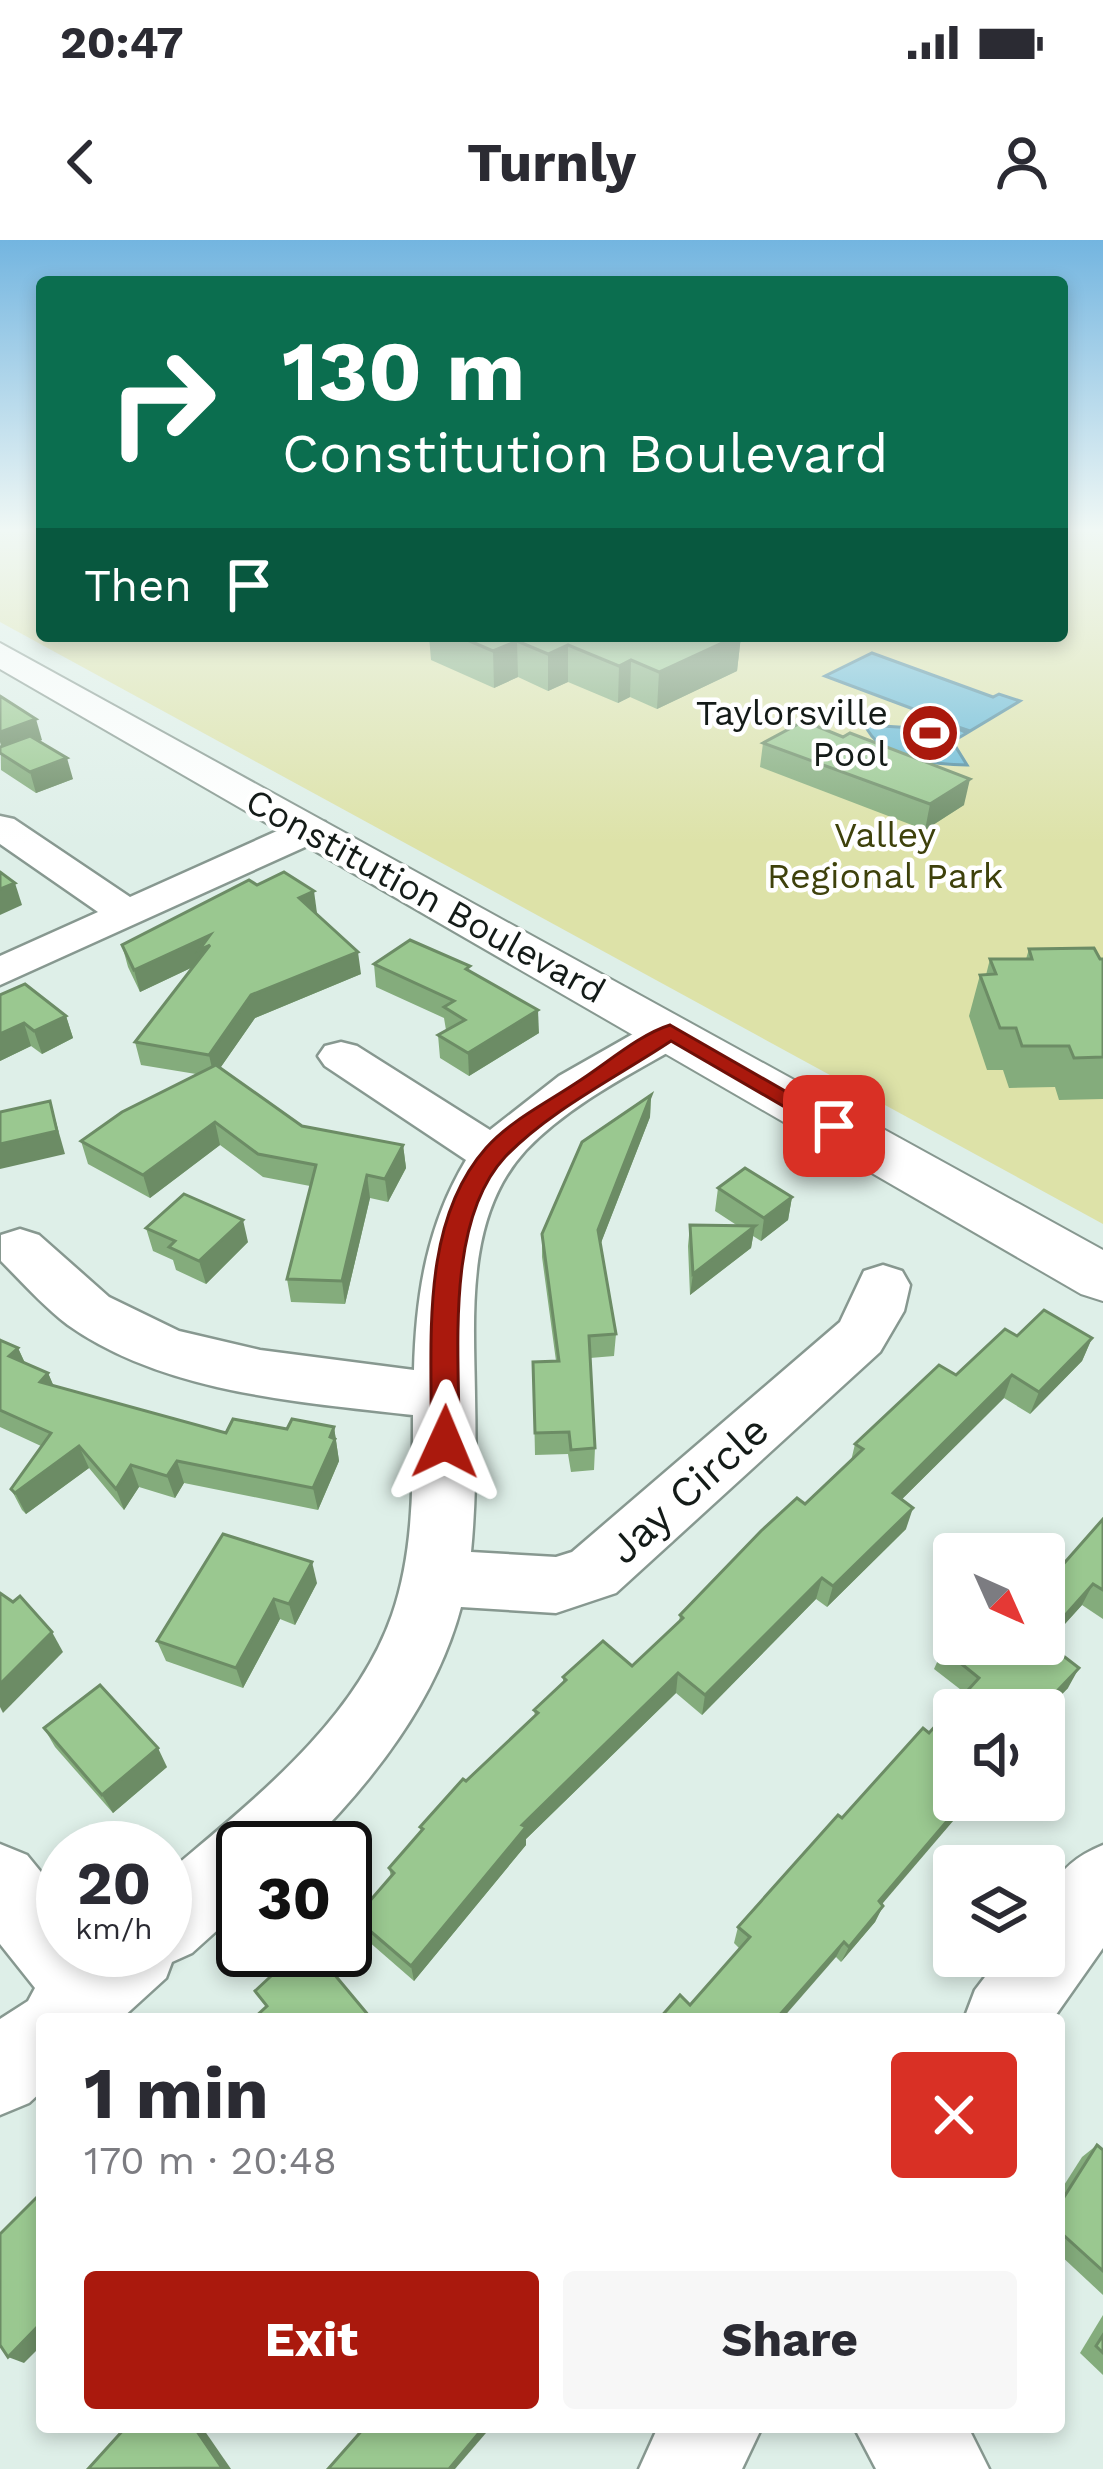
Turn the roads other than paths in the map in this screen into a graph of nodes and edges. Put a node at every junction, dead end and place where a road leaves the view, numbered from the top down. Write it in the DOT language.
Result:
graph roads {
  1 [pos="0,654"];
  2 [pos="0,827"];
  3 [pos="311,830"];
  4 [pos="128,914"];
  5 [pos="0,972"];
  6 [pos="670,1032"];
  7 [pos="341,1055"];
  8 [pos="494,1155"];
  9 [pos="20,1248"];
  10 [pos="1103,1278"];
  11 [pos="883,1285"];
  12 [pos="446,1396"];
  13 [pos="436,1579"];
  14 [pos="283,1821"];
  15 [pos="216,1881"];
  16 [pos="0,1882"];
  17 [pos="1103,1883"];
  18 [pos="192,1902"];
  19 [pos="83,2000"];
  20 [pos="1008,2013"];
  21 [pos="36,2042"];
  22 [pos="0,2074"];
  23 [pos="711,2433"];
  24 [pos="907,2433"];
  25 [pos="687,2469"];
  26 [pos="940,2469"];
  1 -- 3 [label="main road, Constitution Boulevard"];
  2 -- 4 [label="street"];
  3 -- 4 [label="street"];
  3 -- 6 [label="main road, Constitution Boulevard"];
  4 -- 5 [label="street"];
  6 -- 8 [label="street"];
  6 -- 10 [label="main road, Constitution Boulevard"];
  7 -- 8 [label="street"];
  8 -- 12 [label="street"];
  9 -- 12 [label="street"];
  11 -- 13 [label="street, Jay Circle"];
  12 -- 13 [label="street"];
  13 -- 14 [label="street"];
  15 -- 18 [label="street"];
  16 -- 19 [label="street"];
  17 -- 20 [label="street"];
  21 -- 22 [label="street"];
  23 -- 25 [label="street"];
  24 -- 26 [label="street"];
}
